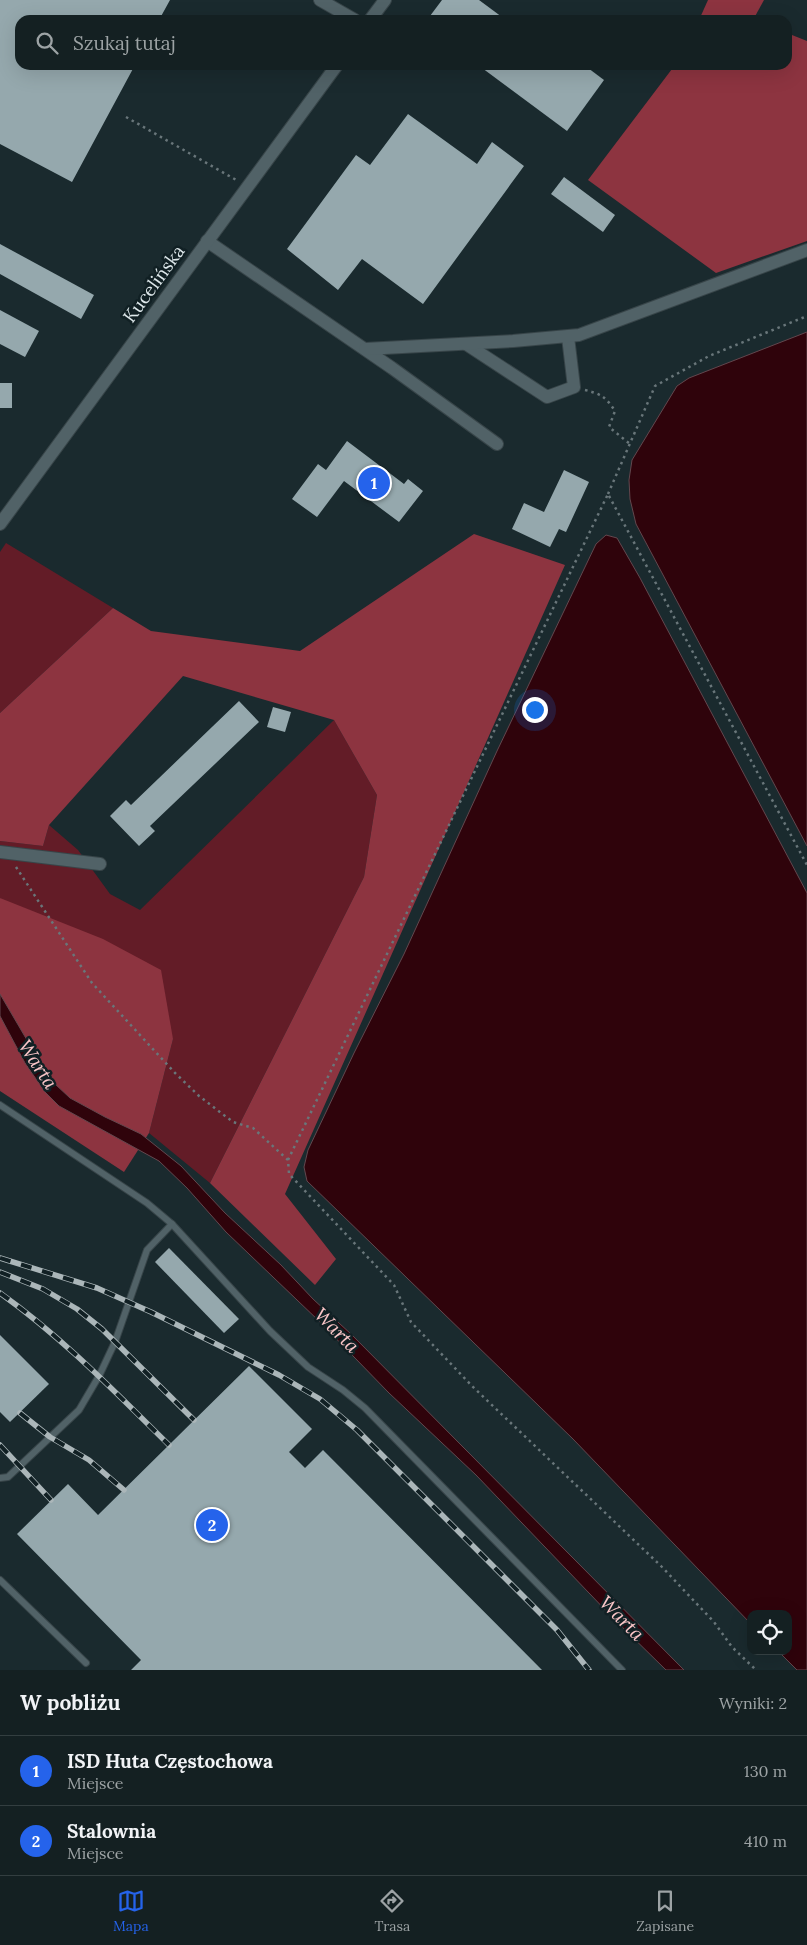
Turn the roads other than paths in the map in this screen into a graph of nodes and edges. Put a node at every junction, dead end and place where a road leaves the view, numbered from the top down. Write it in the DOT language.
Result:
graph roads {
  1 [pos="320,0"];
  2 [pos="385,0"];
  3 [pos="346,15"];
  4 [pos="374,15"];
  5 [pos="333,70"];
  6 [pos="208,241"];
  7 [pos="807,250"];
  8 [pos="568,336"];
  9 [pos="466,344"];
  10 [pos="364,349"];
  11 [pos="497,444"];
  12 [pos="0,524"];
  13 [pos="4,853"];
  14 [pos="100,864"];
  15 [pos="0,1104"];
  16 [pos="172,1224"];
  17 [pos="0,1478"];
  18 [pos="0,1580"];
  19 [pos="86,1663"];
  20 [pos="622,1670"];
  1 -- 3 [label="street"];
  2 -- 4 [label="street"];
  5 -- 6 [label="street, Kucelińska"];
  6 -- 10 [label="street"];
  6 -- 12 [label="street, Kucelińska"];
  7 -- 8 [label="street"];
  8 -- 9 [label="street"];
  8 -- 9 [label="street"];
  9 -- 10 [label="street"];
  10 -- 11 [label="street"];
  13 -- 14 [label="street"];
  15 -- 16 [label="lane"];
  16 -- 17 [label="lane"];
  16 -- 20 [label="lane"];
  18 -- 19 [label="lane"];
}
